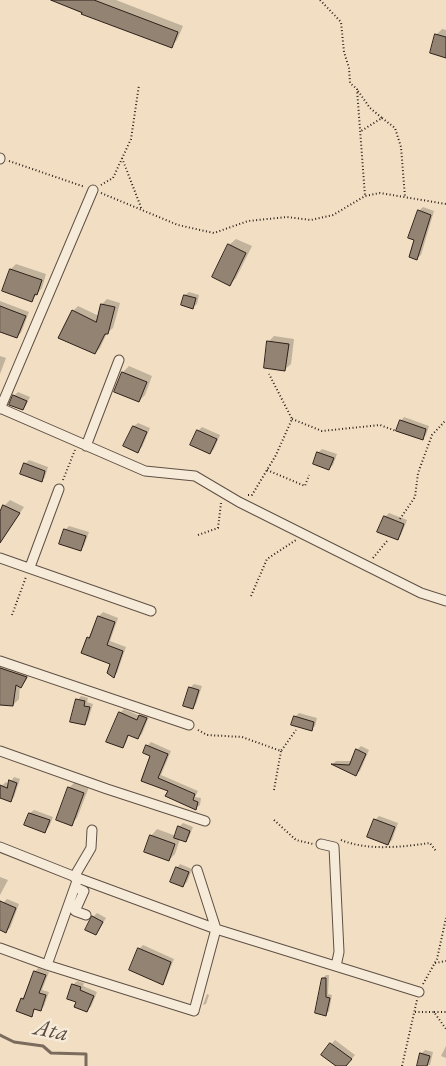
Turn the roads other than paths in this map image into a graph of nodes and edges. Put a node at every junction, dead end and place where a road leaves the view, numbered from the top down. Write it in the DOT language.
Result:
graph roads {
  1 [pos="93,190"];
  2 [pos="119,360"];
  3 [pos="0,409"];
  4 [pos="82,445"];
  5 [pos="59,489"];
  6 [pos="0,558"];
  7 [pos="30,567"];
  8 [pos="446,601"];
  9 [pos="151,611"];
  10 [pos="0,661"];
  11 [pos="189,726"];
  12 [pos="0,751"];
  13 [pos="205,821"];
  14 [pos="92,830"];
  15 [pos="320,844"];
  16 [pos="0,847"];
  17 [pos="197,870"];
  18 [pos="76,881"];
  19 [pos="86,915"];
  20 [pos="216,929"];
  21 [pos="0,948"];
  22 [pos="47,965"];
  23 [pos="336,966"];
  24 [pos="419,992"];
  1 -- 3 [label="street"];
  2 -- 4 [label="street"];
  3 -- 4 [label="street"];
  4 -- 8 [label="street"];
  5 -- 7 [label="street"];
  6 -- 7 [label="street"];
  7 -- 9 [label="street"];
  10 -- 11 [label="street"];
  12 -- 13 [label="street"];
  14 -- 18 [label="street"];
  15 -- 23 [label="street"];
  16 -- 18 [label="street"];
  17 -- 20 [label="street"];
  18 -- 19 [label="street"];
  18 -- 20 [label="street"];
  18 -- 22 [label="street"];
  20 -- 22 [label="street"];
  20 -- 23 [label="street"];
  21 -- 22 [label="street"];
  23 -- 24 [label="street"];
}
